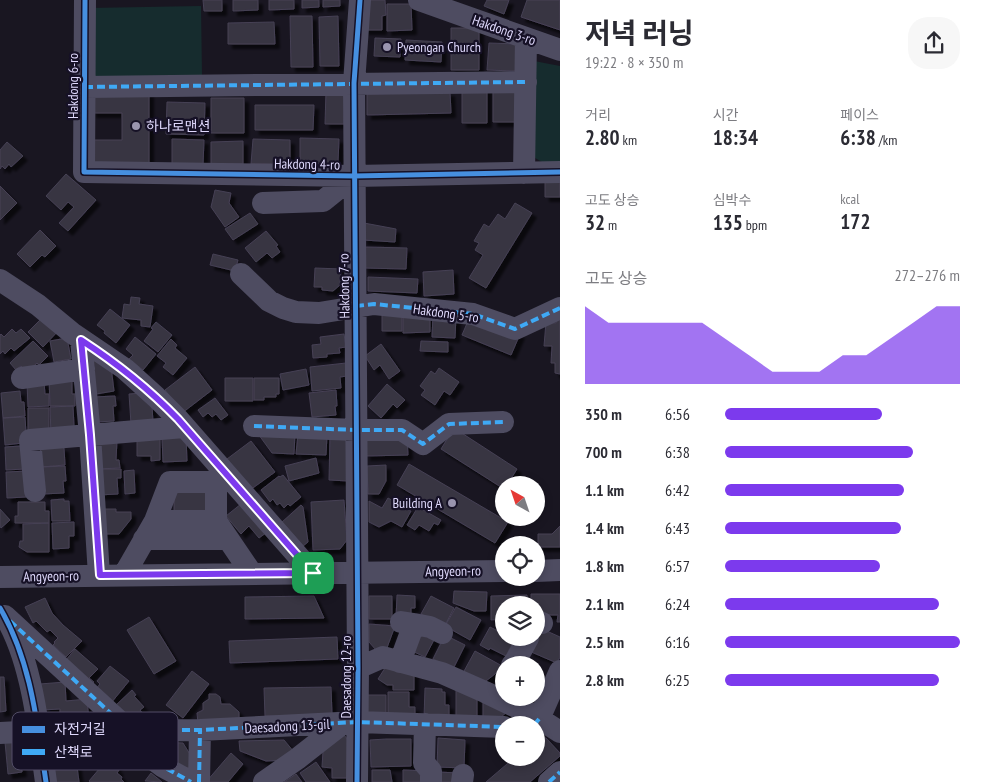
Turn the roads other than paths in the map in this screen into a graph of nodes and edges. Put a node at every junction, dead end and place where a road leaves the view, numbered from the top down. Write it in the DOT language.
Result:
graph roads {
  1 [pos="85,0"];
  2 [pos="360,0"];
  3 [pos="419,0"];
  4 [pos="526,38"];
  5 [pos="560,50"];
  6 [pos="526,82"];
  7 [pos="354,83"];
  8 [pos="85,87"];
  9 [pos="84,172"];
  10 [pos="524,172"];
  11 [pos="560,172"];
  12 [pos="354,176"];
  13 [pos="263,202"];
  14 [pos="241,274"];
  15 [pos="0,280"];
  16 [pos="356,306"];
  17 [pos="560,308"];
  18 [pos="81,340"];
  19 [pos="84,369"];
  20 [pos="22,378"];
  21 [pos="503,422"];
  22 [pos="254,426"];
  23 [pos="184,427"];
  24 [pos="356,430"];
  25 [pos="90,435"];
  26 [pos="35,491"];
  27 [pos="150,530"];
  28 [pos="222,530"];
  29 [pos="560,570"];
  30 [pos="495,571"];
  31 [pos="545,571"];
  32 [pos="357,572"];
  33 [pos="313,573"];
  34 [pos="252,574"];
  35 [pos="100,575"];
  36 [pos="124,575"];
  37 [pos="0,577"];
  38 [pos="2,612"];
  39 [pos="442,633"];
  40 [pos="400,662"];
  41 [pos="358,668"];
  42 [pos="560,671"];
  43 [pos="495,680"];
  44 [pos="482,690"];
  45 [pos="34,712"];
  46 [pos="110,712"];
  47 [pos="527,716"];
  48 [pos="540,716"];
  49 [pos="350,722"];
  50 [pos="424,724"];
  51 [pos="545,725"];
  52 [pos="495,727"];
  53 [pos="178,730"];
  54 [pos="200,730"];
  55 [pos="560,732"];
  56 [pos="169,770"];
  57 [pos="560,772"];
  58 [pos="191,782"];
  59 [pos="199,782"];
  60 [pos="264,782"];
  61 [pos="357,782"];
  62 [pos="431,782"];
  63 [pos="549,782"];
  1 -- 8 [label="street, Hakdong 6-ro"];
  2 -- 7 [label="street, Hakdong 7-ro"];
  3 -- 4 [label="street, Hakdong 3-ro"];
  4 -- 5 [label="street, Hakdong 3-ro"];
  4 -- 6 [label="street"];
  6 -- 7 [label="street"];
  6 -- 10 [label="street"];
  7 -- 8 [label="street"];
  7 -- 12 [label="street, Hakdong 7-ro"];
  8 -- 9 [label="street, Hakdong 6-ro"];
  9 -- 12 [label="street, Hakdong 4-ro"];
  10 -- 11 [label="street, Hakdong 4-ro"];
  10 -- 12 [label="street, Hakdong 4-ro"];
  12 -- 13 [label="street"];
  12 -- 16 [label="street, Hakdong 7-ro"];
  14 -- 16 [label="street, Hakdong 5-ro"];
  15 -- 18 [label="street"];
  16 -- 17 [label="street, Hakdong 5-ro"];
  16 -- 24 [label="street, Hakdong 7-ro"];
  18 -- 19 [label="street"];
  18 -- 23 [label="street"];
  19 -- 20 [label="street"];
  19 -- 25 [label="street"];
  21 -- 24 [label="street"];
  22 -- 24 [label="street"];
  23 -- 25 [label="street"];
  23 -- 33 [label="street"];
  24 -- 32 [label="street, Hakdong 7-ro"];
  25 -- 26 [label="street"];
  25 -- 35 [label="street"];
  27 -- 28 [label="street"];
  27 -- 28 [label="street"];
  27 -- 36 [label="street"];
  28 -- 34 [label="street"];
  29 -- 31 [label="street"];
  30 -- 32 [label="street, Angyeon-ro"];
  32 -- 33 [label="street, Angyeon-ro"];
  32 -- 41 [label="street, Daesadong 12-ro"];
  33 -- 34 [label="street, Angyeon-ro"];
  34 -- 36 [label="street, Angyeon-ro"];
  35 -- 36 [label="street, Angyeon-ro"];
  35 -- 37 [label="street, Angyeon-ro"];
  38 -- 45 [label="street"];
  38 -- 46 [label="street"];
  39 -- 40 [label="street"];
  40 -- 41 [label="street"];
  40 -- 44 [label="street"];
  41 -- 49 [label="street, Daesadong 12-ro"];
  42 -- 48 [label="street"];
  43 -- 44 [label="street"];
  44 -- 47 [label="street"];
  49 -- 50 [label="street, Daesadong 13-gil"];
  49 -- 54 [label="street, Daesadong 13-gil"];
  49 -- 60 [label="street"];
  49 -- 61 [label="street, Daesadong 12-ro"];
  50 -- 52 [label="street, Daesadong 13-gil"];
  50 -- 62 [label="street"];
  51 -- 55 [label="street"];
  53 -- 54 [label="street, Daesadong 13-gil"];
  54 -- 59 [label="street"];
  56 -- 58 [label="street"];
  57 -- 63 [label="street"];
}
